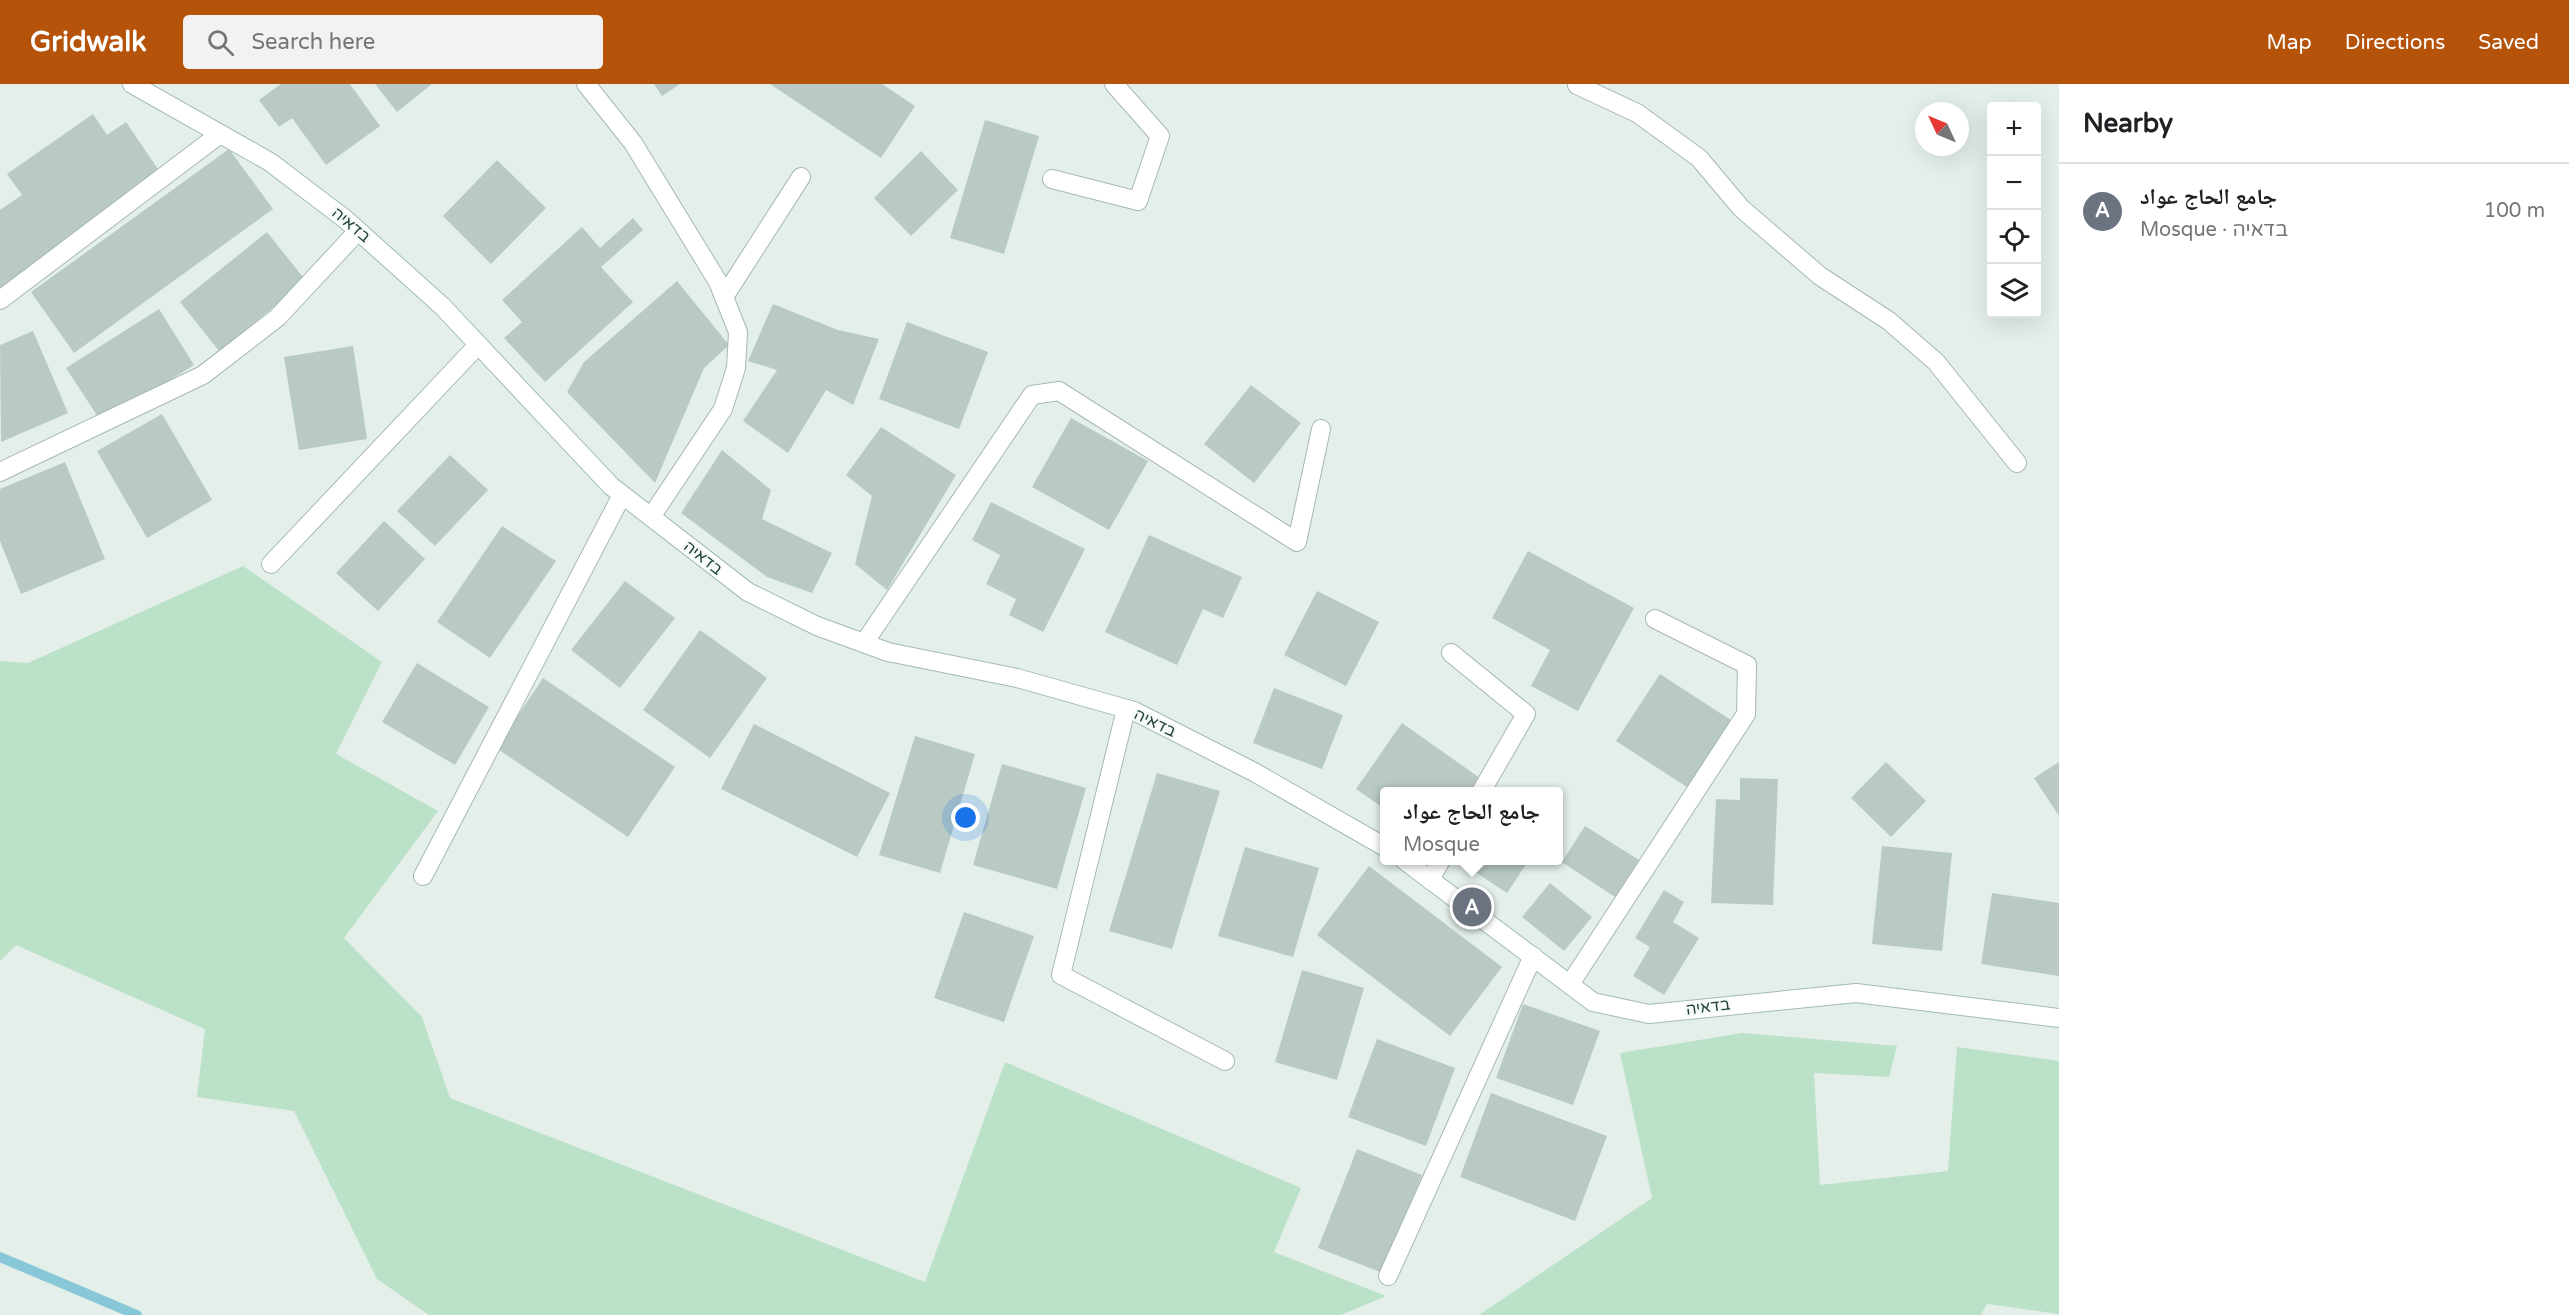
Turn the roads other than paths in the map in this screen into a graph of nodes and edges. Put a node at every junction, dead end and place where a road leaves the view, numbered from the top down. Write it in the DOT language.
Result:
graph roads {
  1 [pos="132,84"];
  2 [pos="586,84"];
  3 [pos="1114,84"];
  4 [pos="1566,84"];
  5 [pos="1578,84"];
  6 [pos="220,134"];
  7 [pos="801,177"];
  8 [pos="1052,178"];
  9 [pos="358,231"];
  10 [pos="724,297"];
  11 [pos="0,300"];
  12 [pos="478,345"];
  13 [pos="1321,429"];
  14 [pos="2017,463"];
  15 [pos="0,472"];
  16 [pos="622,495"];
  17 [pos="651,518"];
  18 [pos="271,564"];
  19 [pos="1655,619"];
  20 [pos="864,643"];
  21 [pos="1451,653"];
  22 [pos="1126,709"];
  23 [pos="1484,787"];
  24 [pos="1380,844"];
  25 [pos="1409,865"];
  26 [pos="1439,865"];
  27 [pos="423,876"];
  28 [pos="1430,880"];
  29 [pos="1533,956"];
  30 [pos="1570,984"];
  31 [pos="2059,1018"];
  32 [pos="1225,1061"];
  33 [pos="1388,1276"];
  1 -- 6 [label="street, בדאיה"];
  2 -- 10 [label="street"];
  3 -- 8 [label="street"];
  4 -- 5 [label="street"];
  5 -- 14 [label="street"];
  6 -- 9 [label="street, בדאיה"];
  6 -- 11 [label="street"];
  7 -- 10 [label="street"];
  9 -- 12 [label="street, בדאיה"];
  9 -- 15 [label="street"];
  10 -- 17 [label="street"];
  12 -- 16 [label="street, בדאיה"];
  12 -- 18 [label="street"];
  13 -- 20 [label="street"];
  16 -- 17 [label="street, בדאיה"];
  16 -- 27 [label="street"];
  17 -- 20 [label="street, בדאיה"];
  19 -- 30 [label="street"];
  20 -- 22 [label="street, בדאיה"];
  21 -- 23 [label="street"];
  22 -- 24 [label="street, בדאיה"];
  22 -- 32 [label="street"];
  25 -- 28 [label="street, בדאיה"];
  26 -- 28 [label="street"];
  28 -- 29 [label="street, בדאיה"];
  29 -- 30 [label="street, בדאיה"];
  29 -- 33 [label="street"];
  30 -- 31 [label="street, בדאיה"];
}
